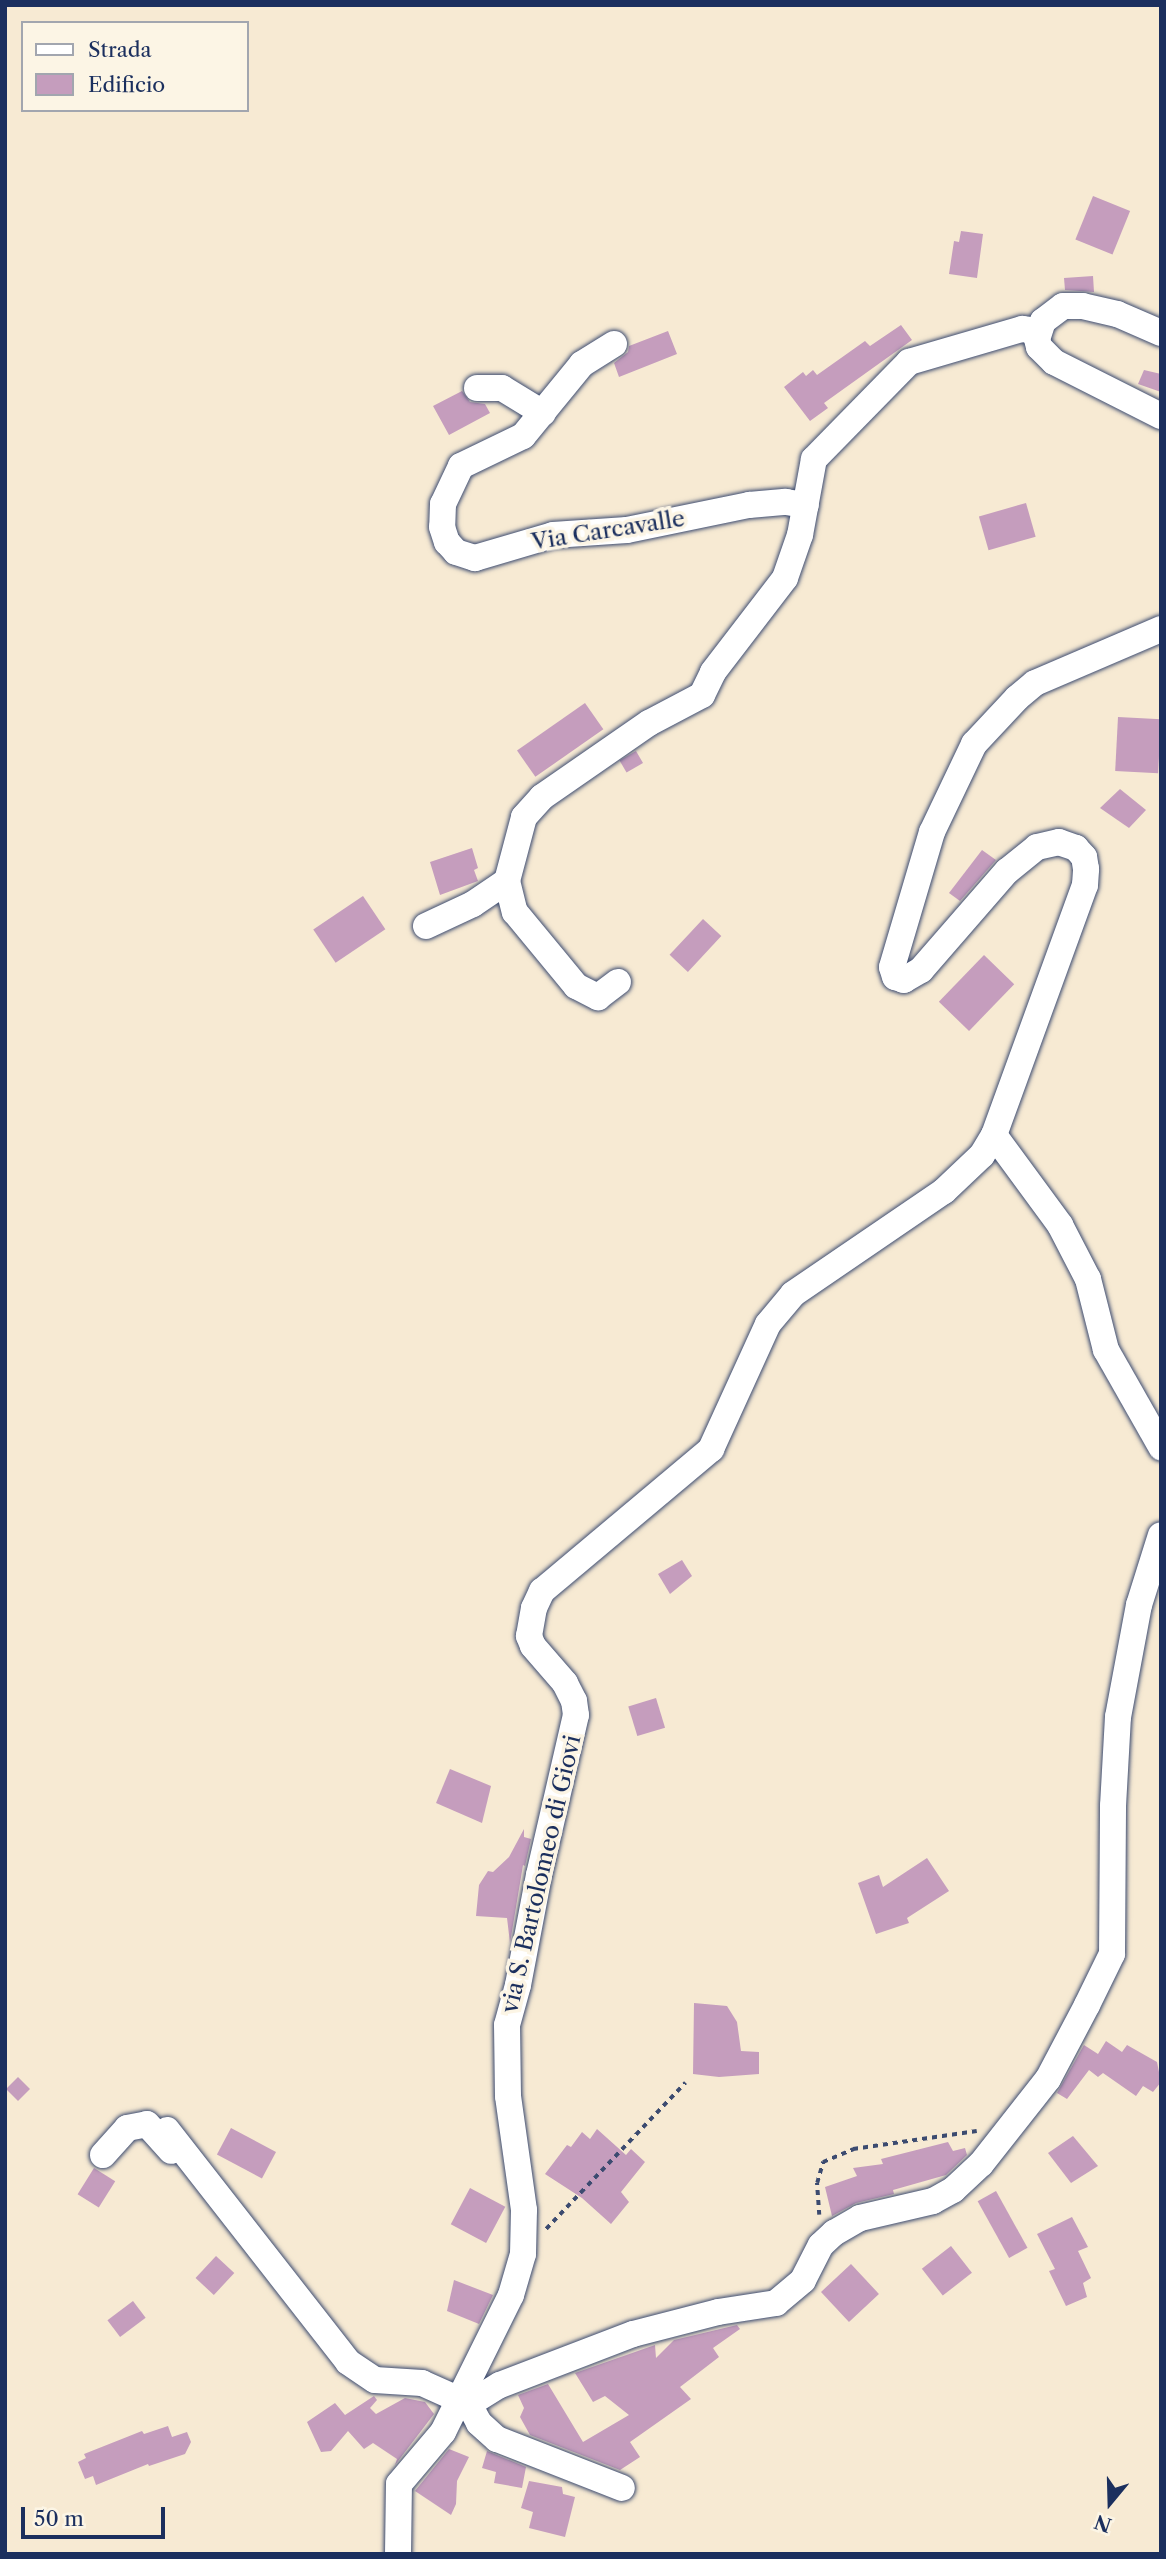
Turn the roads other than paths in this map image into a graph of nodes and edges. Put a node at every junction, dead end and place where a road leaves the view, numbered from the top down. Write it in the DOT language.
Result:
graph roads {
  1 [pos="1038,331"];
  2 [pos="1161,333"];
  3 [pos="614,344"];
  4 [pos="477,388"];
  5 [pos="543,413"];
  6 [pos="1161,416"];
  7 [pos="806,505"];
  8 [pos="1161,629"];
  9 [pos="508,881"];
  10 [pos="426,926"];
  11 [pos="618,982"];
  12 [pos="994,1135"];
  13 [pos="1161,1447"];
  14 [pos="1161,1535"];
  15 [pos="167,2130"];
  16 [pos="103,2155"];
  17 [pos="461,2404"];
  18 [pos="622,2488"];
  19 [pos="398,2554"];
  1 -- 2 [label="street"];
  1 -- 6 [label="street"];
  1 -- 7 [label="street"];
  3 -- 5 [label="street, Via Carcavalle"];
  4 -- 5 [label="street"];
  5 -- 7 [label="street, Via Carcavalle"];
  7 -- 9 [label="street"];
  8 -- 12 [label="street, via S. Bartolomeo di Giovi"];
  9 -- 10 [label="street"];
  9 -- 11 [label="street"];
  12 -- 13 [label="street"];
  12 -- 17 [label="street, via S. Bartolomeo di Giovi"];
  14 -- 17 [label="street"];
  15 -- 17 [label="street"];
  16 -- 17 [label="street"];
  17 -- 18 [label="street"];
  17 -- 19 [label="street, via S. Bartolomeo di Giovi"];
}
